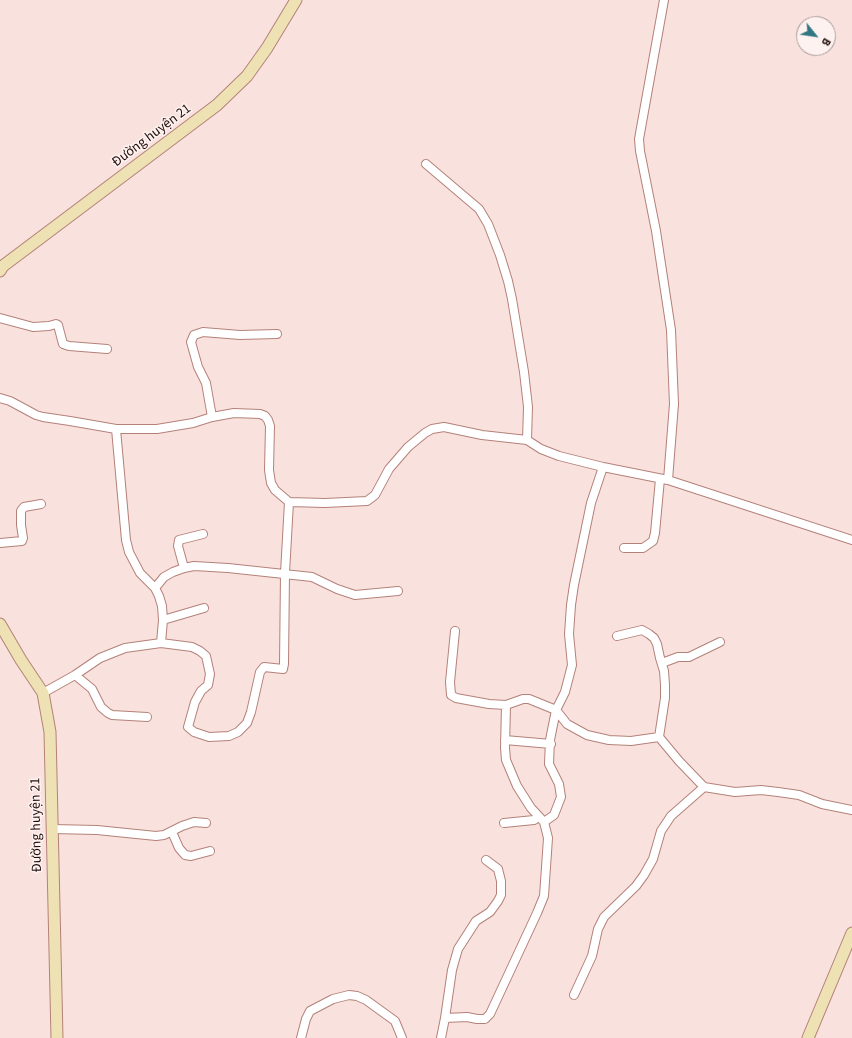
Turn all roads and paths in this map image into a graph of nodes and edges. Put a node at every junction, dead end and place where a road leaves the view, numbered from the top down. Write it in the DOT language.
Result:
graph roads {
  1 [pos="296,0"];
  2 [pos="664,0"];
  3 [pos="426,164"];
  4 [pos="0,270"];
  5 [pos="0,318"];
  6 [pos="277,334"];
  7 [pos="107,349"];
  8 [pos="0,398"];
  9 [pos="212,417"];
  10 [pos="116,429"];
  11 [pos="527,440"];
  12 [pos="602,467"];
  13 [pos="664,480"];
  14 [pos="289,502"];
  15 [pos="41,504"];
  16 [pos="203,534"];
  17 [pos="852,540"];
  18 [pos="0,544"];
  19 [pos="624,548"];
  20 [pos="184,568"];
  21 [pos="285,573"];
  22 [pos="155,588"];
  23 [pos="398,591"];
  24 [pos="204,608"];
  25 [pos="163,620"];
  26 [pos="0,624"];
  27 [pos="455,631"];
  28 [pos="617,636"];
  29 [pos="720,642"];
  30 [pos="161,643"];
  31 [pos="662,663"];
  32 [pos="75,675"];
  33 [pos="43,693"];
  34 [pos="506,704"];
  35 [pos="556,710"];
  36 [pos="147,717"];
  37 [pos="659,737"];
  38 [pos="505,740"];
  39 [pos="551,744"];
  40 [pos="704,787"];
  41 [pos="852,810"];
  42 [pos="541,819"];
  43 [pos="206,823"];
  44 [pos="504,823"];
  45 [pos="52,828"];
  46 [pos="172,832"];
  47 [pos="210,851"];
  48 [pos="486,860"];
  49 [pos="852,933"];
  50 [pos="574,995"];
  51 [pos="445,1018"];
  52 [pos="57,1038"];
  53 [pos="301,1038"];
  54 [pos="402,1038"];
  55 [pos="441,1038"];
  56 [pos="808,1038"];
  1 -- 4 [label="street, Đường huyện 21"];
  2 -- 13 [label="street"];
  3 -- 11 [label="street"];
  5 -- 7 [label="street"];
  6 -- 9 [label="street"];
  8 -- 10 [label="street"];
  9 -- 10 [label="street"];
  9 -- 14 [label="street"];
  10 -- 22 [label="street"];
  11 -- 12 [label="street"];
  11 -- 14 [label="street"];
  12 -- 13 [label="street"];
  12 -- 35 [label="street"];
  13 -- 17 [label="street"];
  13 -- 19 [label="street"];
  14 -- 21 [label="street"];
  15 -- 18 [label="street"];
  16 -- 20 [label="street"];
  20 -- 21 [label="street"];
  20 -- 22 [label="street"];
  21 -- 23 [label="street"];
  21 -- 30 [label="street"];
  22 -- 25 [label="street"];
  24 -- 25 [label="street"];
  25 -- 30 [label="street"];
  26 -- 33 [label="street, Đường huyện 21"];
  27 -- 34 [label="street"];
  28 -- 31 [label="street"];
  29 -- 31 [label="street"];
  30 -- 32 [label="street"];
  31 -- 37 [label="street"];
  32 -- 33 [label="street"];
  32 -- 36 [label="street"];
  33 -- 45 [label="street, Đường huyện 21"];
  34 -- 35 [label="street"];
  34 -- 38 [label="street"];
  35 -- 37 [label="street"];
  35 -- 39 [label="street"];
  37 -- 40 [label="street"];
  38 -- 39 [label="street"];
  38 -- 42 [label="street"];
  39 -- 42 [label="street"];
  40 -- 41 [label="street"];
  40 -- 50 [label="street"];
  42 -- 44 [label="street"];
  42 -- 51 [label="street"];
  43 -- 46 [label="street"];
  45 -- 46 [label="street"];
  45 -- 52 [label="street, Đường huyện 21"];
  46 -- 47 [label="street"];
  48 -- 51 [label="street"];
  49 -- 56 [label="street"];
  51 -- 55 [label="street"];
  53 -- 54 [label="street"];
}
